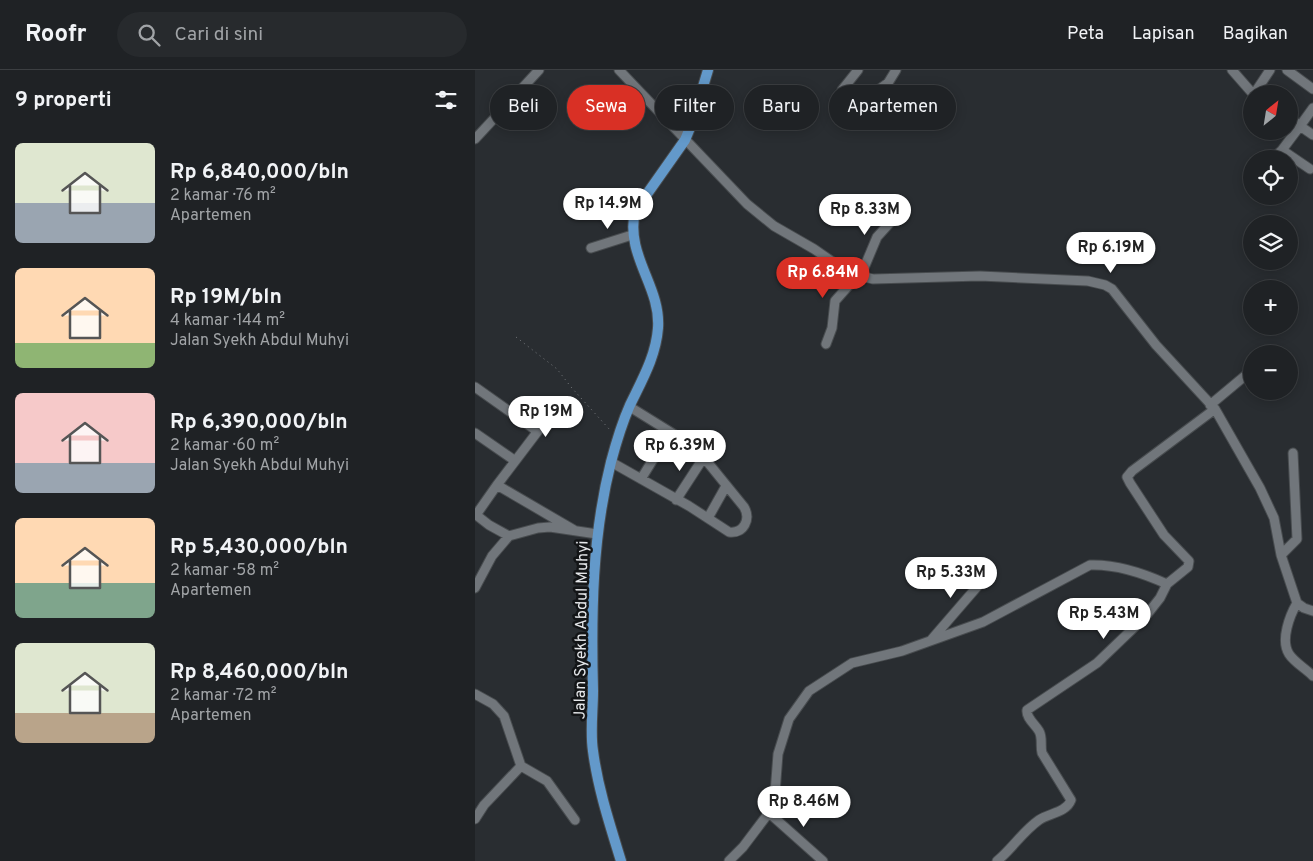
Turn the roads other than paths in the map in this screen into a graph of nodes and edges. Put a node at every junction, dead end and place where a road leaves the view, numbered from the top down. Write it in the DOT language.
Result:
graph roads {
  1 [pos="539,70"];
  2 [pos="619,70"];
  3 [pos="708,70"];
  4 [pos="858,70"];
  5 [pos="897,70"];
  6 [pos="1232,70"];
  7 [pos="1271,70"];
  8 [pos="1287,70"];
  9 [pos="846,85"];
  10 [pos="885,85"];
  11 [pos="1246,85"];
  12 [pos="1260,85"];
  13 [pos="1313,89"];
  14 [pos="1313,108"];
  15 [pos="1300,126"];
  16 [pos="1313,135"];
  17 [pos="475,139"];
  18 [pos="685,140"];
  19 [pos="1282,150"];
  20 [pos="1298,161"];
  21 [pos="1310,169"];
  22 [pos="896,216"];
  23 [pos="633,235"];
  24 [pos="591,248"];
  25 [pos="859,276"];
  26 [pos="825,344"];
  27 [pos="1243,378"];
  28 [pos="475,387"];
  29 [pos="560,402"];
  30 [pos="630,407"];
  31 [pos="1212,407"];
  32 [pos="537,431"];
  33 [pos="670,432"];
  34 [pos="475,433"];
  35 [pos="1293,452"];
  36 [pos="703,457"];
  37 [pos="514,460"];
  38 [pos="611,462"];
  39 [pos="641,479"];
  40 [pos="497,485"];
  41 [pos="726,486"];
  42 [pos="676,500"];
  43 [pos="475,514"];
  44 [pos="707,518"];
  45 [pos="575,530"];
  46 [pos="597,534"];
  47 [pos="509,536"];
  48 [pos="1281,555"];
  49 [pos="989,573"];
  50 [pos="1167,584"];
  51 [pos="475,588"];
  52 [pos="1297,603"];
  53 [pos="1313,611"];
  54 [pos="931,641"];
  55 [pos="1313,676"];
  56 [pos="475,694"];
  57 [pos="521,766"];
  58 [pos="769,813"];
  59 [pos="475,819"];
  60 [pos="575,820"];
  61 [pos="621,861"];
  62 [pos="729,861"];
  63 [pos="823,861"];
  64 [pos="997,861"];
  1 -- 17 [label="street"];
  2 -- 18 [label="street"];
  3 -- 18 [label="main road, Jalan Syekh Abdul Muhyi"];
  4 -- 9 [label="street"];
  5 -- 10 [label="street"];
  6 -- 11 [label="street"];
  7 -- 12 [label="street"];
  8 -- 13 [label="street"];
  14 -- 15 [label="street"];
  15 -- 16 [label="street"];
  15 -- 19 [label="street"];
  18 -- 23 [label="main road, Jalan Syekh Abdul Muhyi"];
  18 -- 25 [label="street"];
  20 -- 21 [label="street"];
  22 -- 25 [label="street"];
  23 -- 24 [label="street"];
  23 -- 30 [label="main road, Jalan Syekh Abdul Muhyi"];
  25 -- 26 [label="street"];
  25 -- 31 [label="street"];
  27 -- 31 [label="street"];
  28 -- 32 [label="street"];
  29 -- 32 [label="street"];
  30 -- 33 [label="street"];
  30 -- 38 [label="main road, Jalan Syekh Abdul Muhyi"];
  31 -- 48 [label="street"];
  31 -- 50 [label="street"];
  32 -- 37 [label="street"];
  33 -- 36 [label="street"];
  33 -- 39 [label="street"];
  34 -- 37 [label="street"];
  35 -- 48 [label="street"];
  36 -- 41 [label="street"];
  36 -- 42 [label="street"];
  37 -- 40 [label="street"];
  38 -- 39 [label="street"];
  38 -- 46 [label="main road, Jalan Syekh Abdul Muhyi"];
  39 -- 42 [label="street"];
  40 -- 43 [label="street"];
  40 -- 45 [label="street"];
  41 -- 44 [label="street"];
  41 -- 44 [label="street"];
  42 -- 44 [label="street"];
  43 -- 47 [label="street"];
  45 -- 46 [label="street"];
  45 -- 47 [label="street"];
  46 -- 61 [label="main road, Jalan Syekh Abdul Muhyi"];
  47 -- 51 [label="street"];
  48 -- 52 [label="street"];
  49 -- 54 [label="street"];
  50 -- 54 [label="street"];
  50 -- 64 [label="street"];
  52 -- 53 [label="street"];
  52 -- 55 [label="street"];
  54 -- 58 [label="street"];
  56 -- 57 [label="street"];
  57 -- 59 [label="street"];
  57 -- 60 [label="street"];
  58 -- 62 [label="street"];
  58 -- 63 [label="street"];
}
